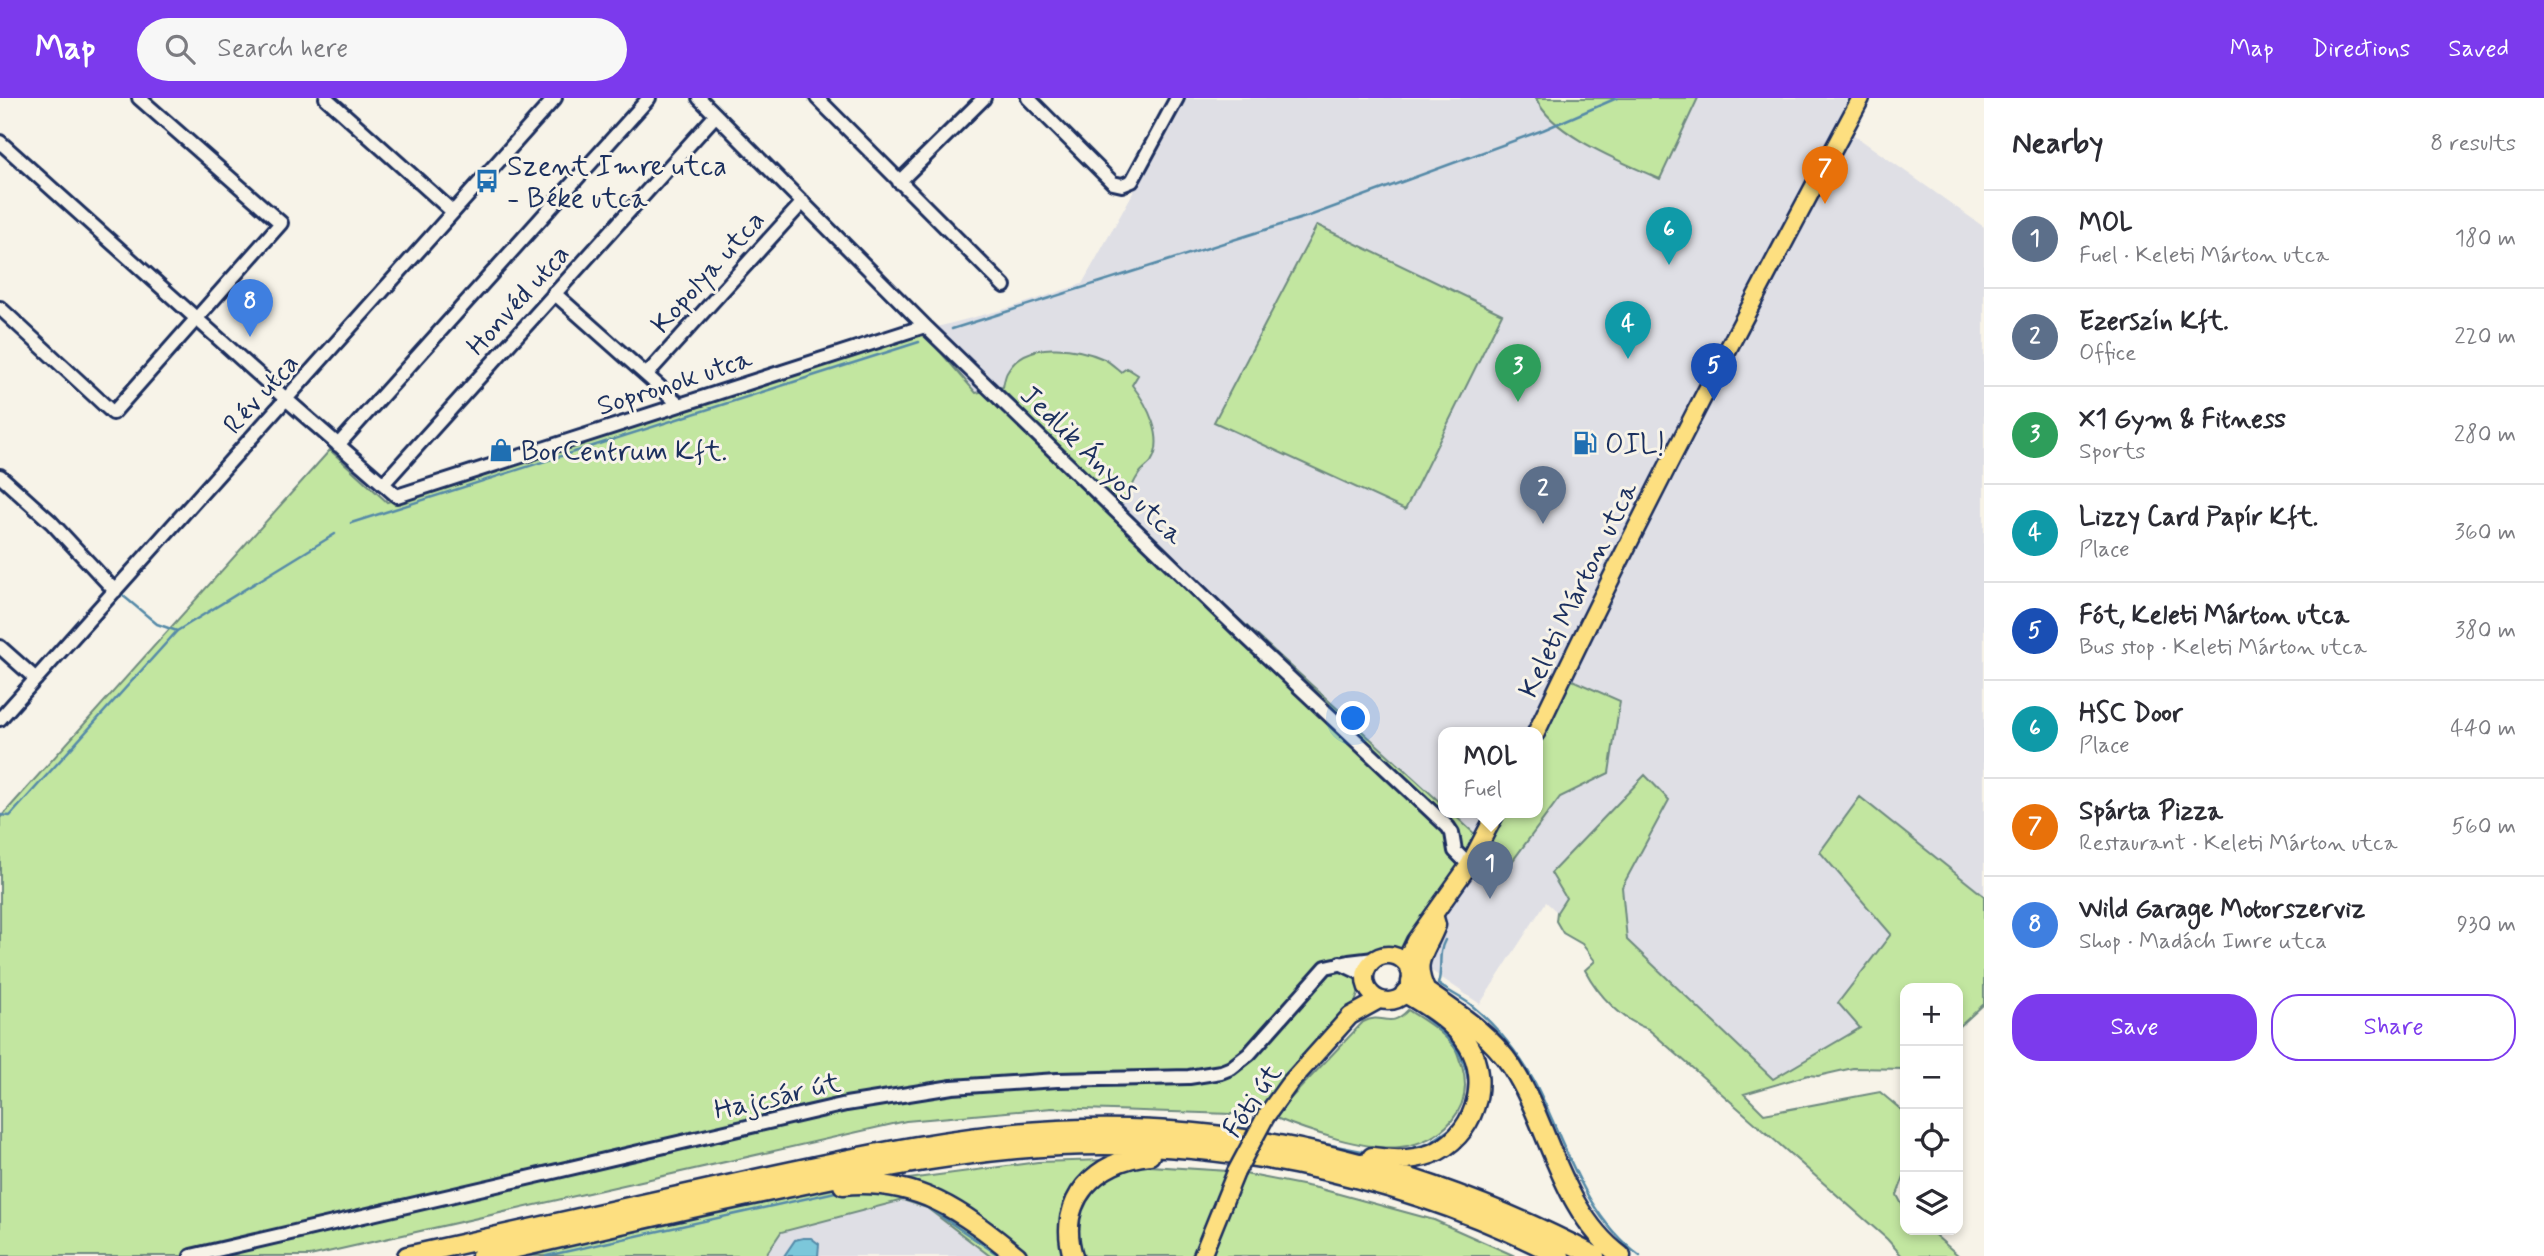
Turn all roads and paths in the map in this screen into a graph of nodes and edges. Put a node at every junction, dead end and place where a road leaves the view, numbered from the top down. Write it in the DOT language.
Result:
graph roads {
  1 [pos="139,98"];
  2 [pos="326,98"];
  3 [pos="555,98"];
  4 [pos="649,98"];
  5 [pos="699,98"];
  6 [pos="817,98"];
  7 [pos="984,98"];
  8 [pos="1028,98"];
  9 [pos="1177,98"];
  10 [pos="1861,98"];
  11 [pos="716,115"];
  12 [pos="0,142"];
  13 [pos="899,182"];
  14 [pos="803,202"];
  15 [pos="453,212"];
  16 [pos="1004,286"];
  17 [pos="554,293"];
  18 [pos="0,308"];
  19 [pos="196,318"];
  20 [pos="925,326"];
  21 [pos="647,374"];
  22 [pos="287,400"];
  23 [pos="680,405"];
  24 [pos="338,445"];
  25 [pos="0,476"];
  26 [pos="383,484"];
  27 [pos="115,591"];
  28 [pos="0,647"];
  29 [pos="36,680"];
  30 [pos="0,719"];
  31 [pos="1539,727"];
  32 [pos="1438,818"];
  33 [pos="1438,818"];
  34 [pos="1493,818"];
  35 [pos="1469,865"];
  36 [pos="1434,918"];
  37 [pos="1374,959"];
  38 [pos="1401,960"];
  39 [pos="1340,963"];
  40 [pos="1365,980"];
  41 [pos="1408,987"];
  42 [pos="1426,992"];
  43 [pos="1379,1000"];
  44 [pos="1350,1017"];
  45 [pos="1202,1150"];
  46 [pos="1333,1155"];
  47 [pos="755,1194"];
  48 [pos="191,1256"];
  49 [pos="407,1256"];
  50 [pos="481,1256"];
  51 [pos="1017,1256"];
  52 [pos="1073,1256"];
  53 [pos="1202,1256"];
  54 [pos="1560,1256"];
  55 [pos="1595,1256"];
  56 [pos="1620,1256"];
  1 -- 19 [label="street"];
  2 -- 15 [label="street"];
  3 -- 15 [label="street, Rév utca"];
  4 -- 24 [label="street"];
  5 -- 11 [label="street, Jedlik Ányos utca"];
  6 -- 13 [label="street"];
  7 -- 13 [label="street"];
  8 -- 9 [label="street"];
  10 -- 31 [label="main road, Keleti Márton utca"];
  11 -- 14 [label="street, Jedlik Ányos utca"];
  11 -- 17 [label="street, Honvéd utca"];
  12 -- 19 [label="street"];
  13 -- 16 [label="street"];
  14 -- 20 [label="street, Jedlik Ányos utca"];
  14 -- 21 [label="street, Kopolya utca"];
  15 -- 22 [label="street, Rév utca"];
  17 -- 21 [label="street"];
  17 -- 26 [label="street, Honvéd utca"];
  18 -- 19 [label="street"];
  19 -- 22 [label="street"];
  20 -- 23 [label="street, Sopronok utca"];
  20 -- 33 [label="street, Jedlik Ányos utca"];
  21 -- 23 [label="street"];
  22 -- 24 [label="street"];
  22 -- 27 [label="street, Rév utca"];
  23 -- 26 [label="street, Sopronok utca"];
  24 -- 26 [label="street"];
  25 -- 27 [label="street"];
  27 -- 29 [label="street, Rév utca"];
  28 -- 29 [label="street"];
  29 -- 30 [label="street, Rév utca"];
  32 -- 35 [label="street, Jedlik Ányos utca"];
  34 -- 35 [label="main road"];
  35 -- 36 [label="main road"];
  36 -- 38 [label="main road"];
  36 -- 42 [label="highway"];
  37 -- 38 [label="main road"];
  37 -- 39 [label="street, Hajcsár út"];
  37 -- 40 [label="main road"];
  38 -- 41 [label="main road"];
  39 -- 40 [label="street"];
  39 -- 48 [label="street, Hajcsár út"];
  40 -- 43 [label="main road"];
  40 -- 44 [label="main road"];
  41 -- 42 [label="highway"];
  41 -- 43 [label="main road"];
  41 -- 46 [label="highway"];
  42 -- 56 [label="highway"];
  43 -- 44 [label="main road, Fóti út"];
  44 -- 53 [label="main road, Fóti út, bridge"];
  45 -- 47 [label="highway"];
  45 -- 52 [label="highway"];
  45 -- 54 [label="highway"];
  46 -- 49 [label="highway"];
  46 -- 55 [label="highway"];
  47 -- 50 [label="highway"];
  47 -- 51 [label="highway"];
}
